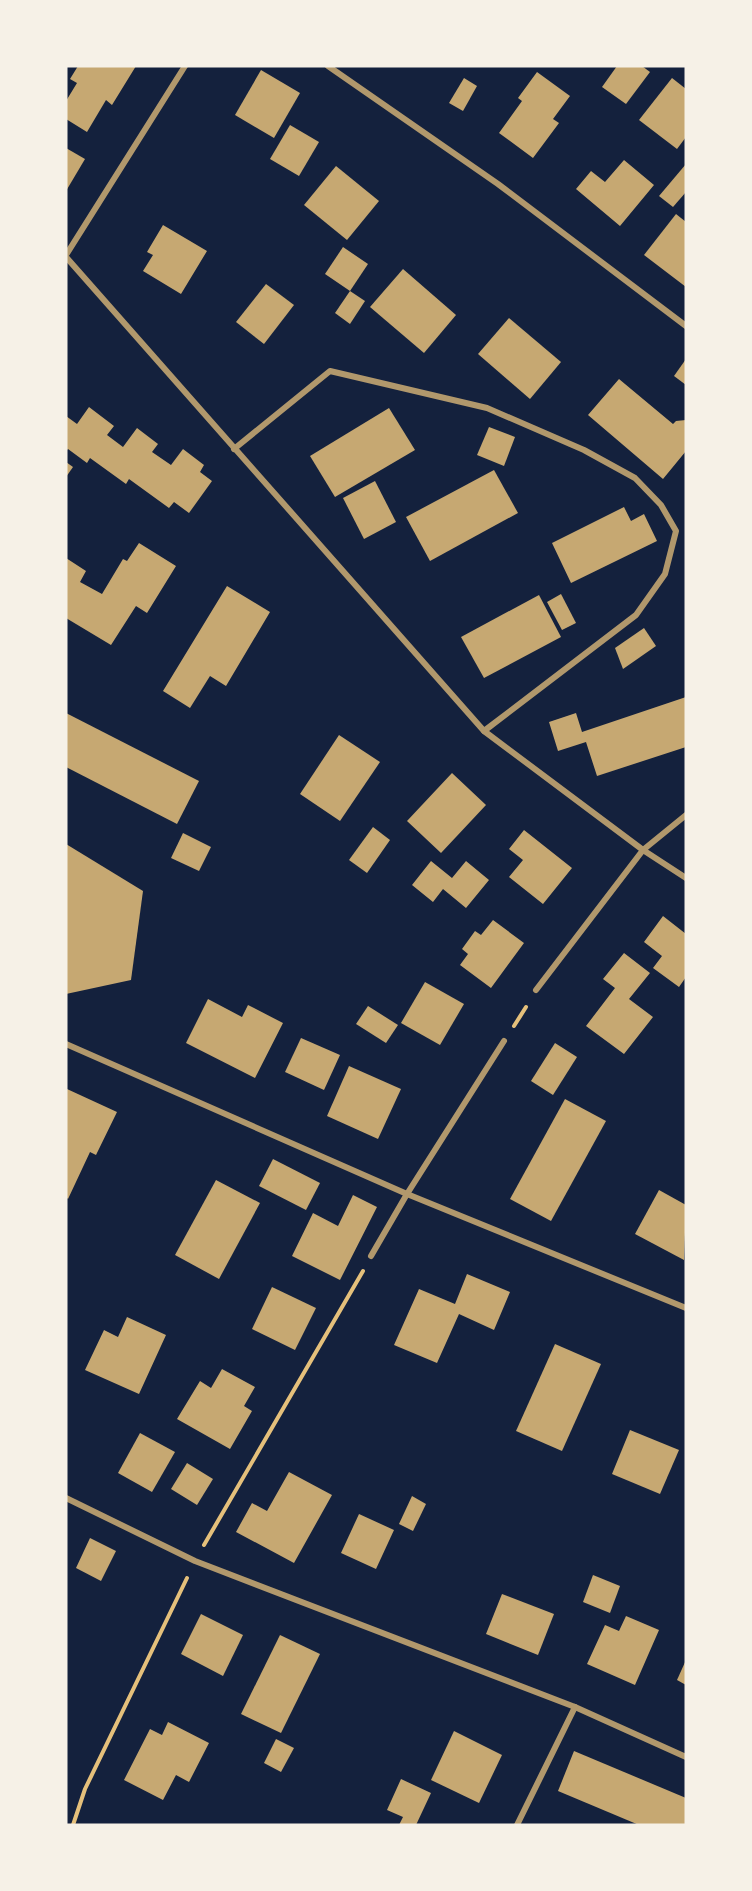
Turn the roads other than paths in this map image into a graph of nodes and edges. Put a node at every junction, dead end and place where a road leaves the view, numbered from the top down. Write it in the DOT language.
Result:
graph roads {
  1 [pos="186,66"];
  2 [pos="328,66"];
  3 [pos="66,256"];
  4 [pos="686,326"];
  5 [pos="234,449"];
  6 [pos="484,731"];
  7 [pos="686,815"];
  8 [pos="643,850"];
  9 [pos="686,878"];
  10 [pos="537,990"];
  11 [pos="504,1041"];
  12 [pos="66,1044"];
  13 [pos="407,1194"];
  14 [pos="371,1256"];
  15 [pos="686,1308"];
  16 [pos="66,1498"];
  17 [pos="575,1707"];
  18 [pos="686,1757"];
  19 [pos="517,1825"];
  1 -- 3 [label="street"];
  2 -- 4 [label="street"];
  3 -- 5 [label="street"];
  5 -- 6 [label="street"];
  5 -- 6 [label="street"];
  6 -- 8 [label="street"];
  7 -- 8 [label="street"];
  8 -- 9 [label="street"];
  8 -- 10 [label="street"];
  11 -- 13 [label="street"];
  12 -- 13 [label="street"];
  13 -- 14 [label="street"];
  13 -- 15 [label="street"];
  16 -- 17 [label="street"];
  17 -- 18 [label="street"];
  17 -- 19 [label="street"];
}
